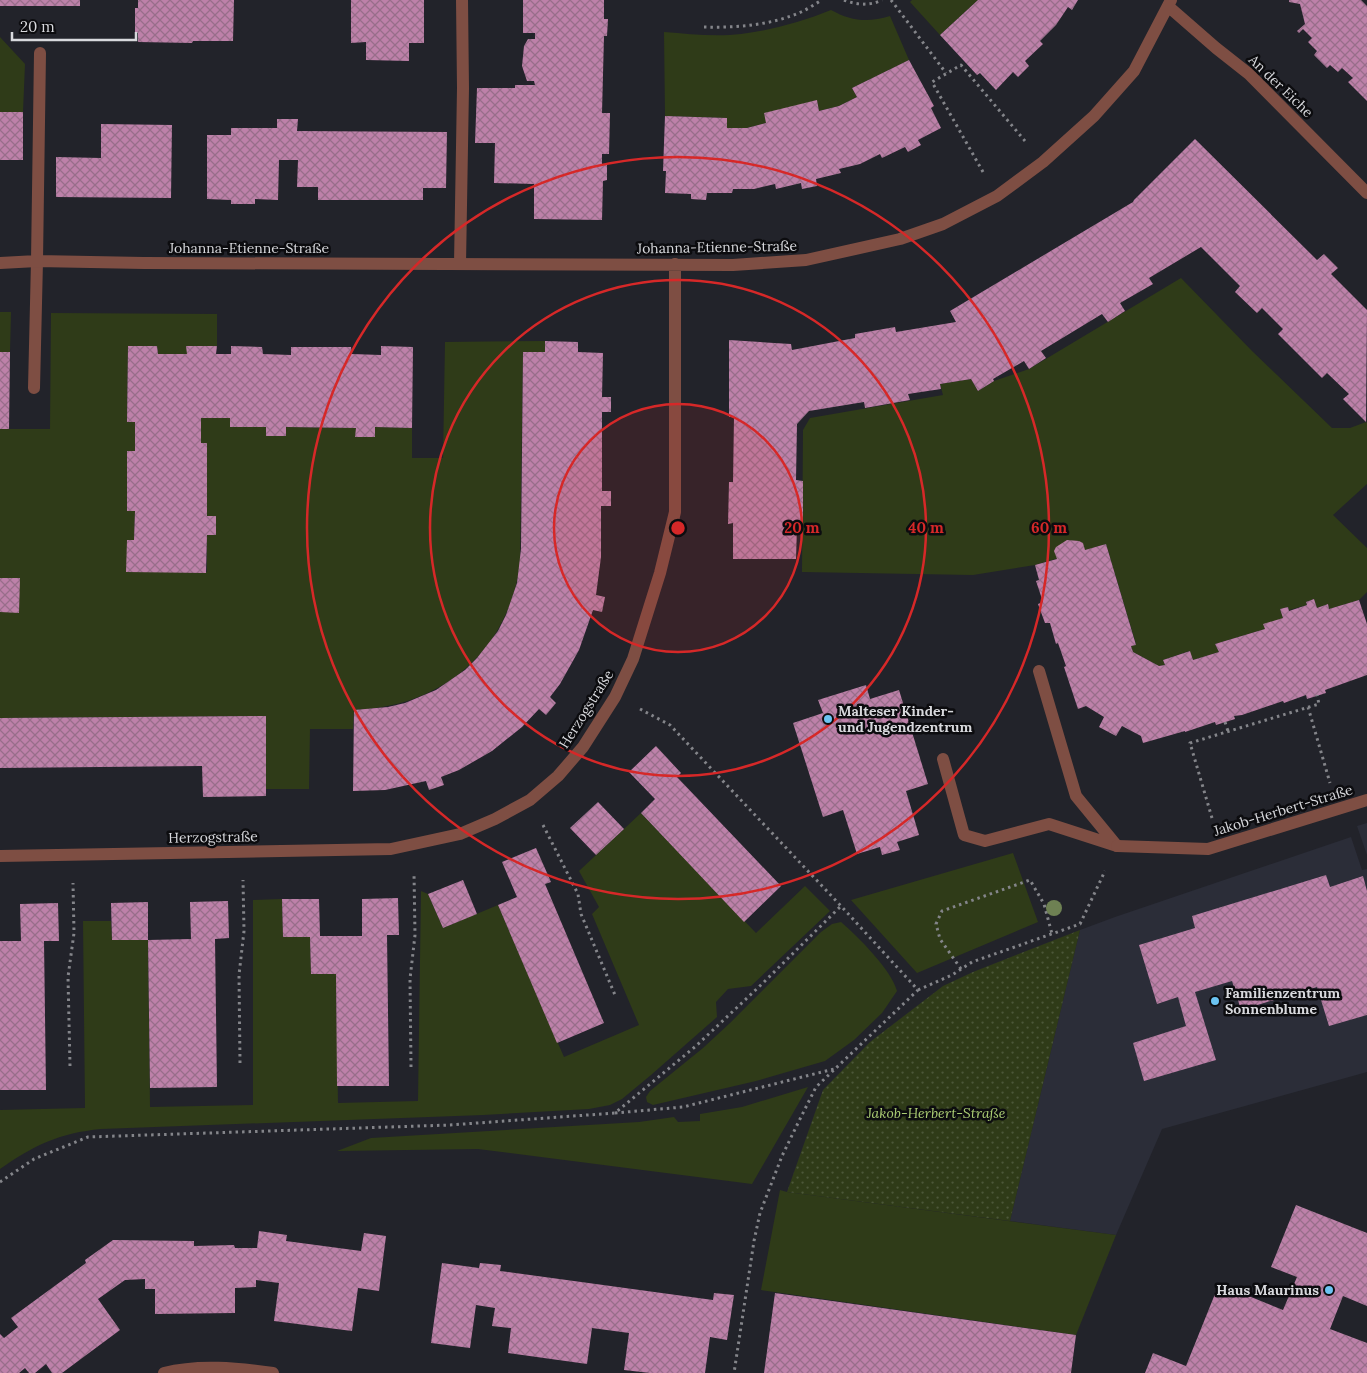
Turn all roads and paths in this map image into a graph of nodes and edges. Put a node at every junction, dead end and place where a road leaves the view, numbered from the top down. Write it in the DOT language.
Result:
graph roads {
  1 [pos="462,0"];
  2 [pos="822,0"];
  3 [pos="844,0"];
  4 [pos="882,0"];
  5 [pos="892,0"];
  6 [pos="1170,4"];
  7 [pos="704,28"];
  8 [pos="40,54"];
  9 [pos="946,74"];
  10 [pos="1043,162"];
  11 [pos="1367,193"];
  12 [pos="996,196"];
  13 [pos="37,261"];
  14 [pos="0,263"];
  15 [pos="460,264"];
  16 [pos="676,264"];
  17 [pos="34,388"];
  18 [pos="1039,671"];
  19 [pos="1317,695"];
  20 [pos="615,697"];
  21 [pos="1308,707"];
  22 [pos="1225,722"];
  23 [pos="1228,731"];
  24 [pos="943,759"];
  25 [pos="530,800"];
  26 [pos="1367,800"];
  27 [pos="1338,809"];
  28 [pos="413,844"];
  29 [pos="1220,845"];
  30 [pos="1117,846"];
  31 [pos="243,852"];
  32 [pos="72,855"];
  33 [pos="0,856"];
  34 [pos="840,906"];
  35 [pos="1052,934"];
  36 [pos="961,969"];
  37 [pos="918,990"];
  38 [pos="615,995"];
  39 [pos="240,1063"];
  40 [pos="70,1066"];
  41 [pos="411,1067"];
  42 [pos="835,1069"];
  43 [pos="615,1113"];
  44 [pos="0,1182"];
  45 [pos="164,1373"];
  46 [pos="273,1373"];
  47 [pos="734,1373"];
  1 -- 15 [label="street"];
  2 -- 7 [label="path"];
  3 -- 4 [label="path"];
  5 -- 9 [label="path"];
  6 -- 10 [label="street, Johanna-Etienne-Straße"];
  6 -- 11 [label="street, An der Eiche"];
  8 -- 13 [label="street"];
  9 -- 10 [label="path"];
  9 -- 12 [label="path"];
  10 -- 12 [label="street, Johanna-Etienne-Straße"];
  12 -- 16 [label="street, Johanna-Etienne-Straße"];
  13 -- 14 [label="street, Johanna-Etienne-Straße"];
  13 -- 15 [label="street, Johanna-Etienne-Straße"];
  13 -- 17 [label="street"];
  15 -- 16 [label="street, Johanna-Etienne-Straße"];
  16 -- 20 [label="street, Herzogstraße"];
  18 -- 30 [label="street"];
  19 -- 21 [label="path"];
  20 -- 25 [label="street, Herzogstraße"];
  20 -- 34 [label="path"];
  21 -- 23 [label="path"];
  21 -- 27 [label="path"];
  22 -- 23 [label="path"];
  23 -- 29 [label="path"];
  24 -- 30 [label="street, Jakob-Herbert-Straße"];
  25 -- 28 [label="street, Herzogstraße"];
  25 -- 38 [label="path"];
  26 -- 27 [label="street, Jakob-Herbert-Straße"];
  27 -- 29 [label="street, Jakob-Herbert-Straße"];
  28 -- 31 [label="street, Herzogstraße"];
  28 -- 41 [label="path"];
  29 -- 30 [label="street, Jakob-Herbert-Straße"];
  30 -- 35 [label="path"];
  31 -- 32 [label="street, Herzogstraße"];
  31 -- 39 [label="path"];
  32 -- 33 [label="street, Herzogstraße"];
  32 -- 40 [label="path"];
  34 -- 37 [label="path"];
  34 -- 43 [label="path"];
  35 -- 36 [label="path"];
  35 -- 36 [label="path"];
  36 -- 37 [label="path"];
  37 -- 42 [label="path"];
  42 -- 43 [label="path"];
  42 -- 47 [label="path"];
  43 -- 44 [label="path"];
  45 -- 46 [label="street"];
}
